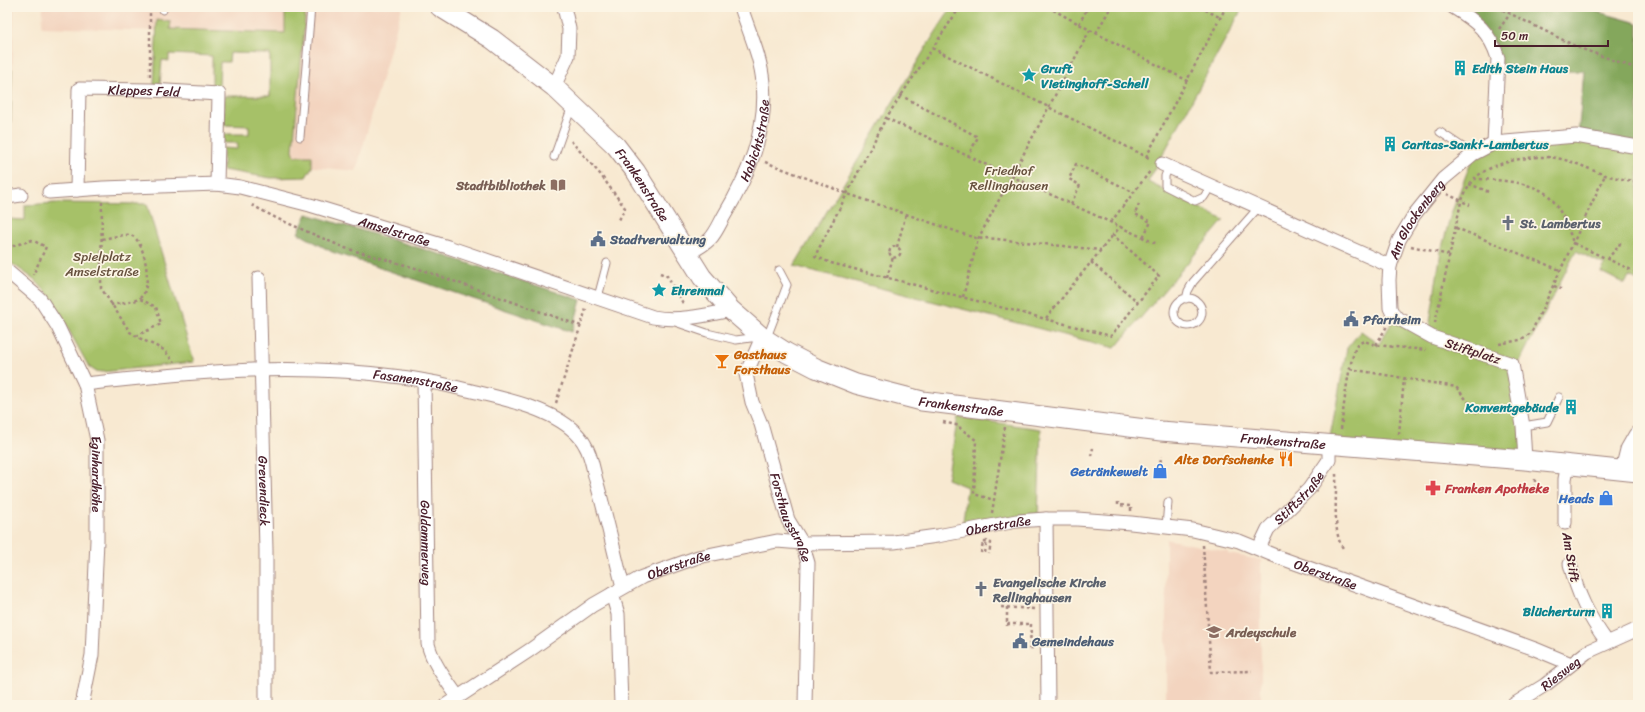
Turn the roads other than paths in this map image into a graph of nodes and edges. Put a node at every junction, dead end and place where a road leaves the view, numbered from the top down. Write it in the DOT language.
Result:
graph roads {
  1 [pos="311,7"];
  2 [pos="440,7"];
  3 [pos="564,7"];
  4 [pos="741,7"];
  5 [pos="1453,7"];
  6 [pos="554,87"];
  7 [pos="573,104"];
  8 [pos="1440,132"];
  9 [pos="300,137"];
  10 [pos="1494,143"];
  11 [pos="1638,147"];
  12 [pos="1473,154"];
  13 [pos="554,157"];
  14 [pos="1160,165"];
  15 [pos="217,184"];
  16 [pos="1211,186"];
  17 [pos="77,190"];
  18 [pos="48,192"];
  19 [pos="21,195"];
  20 [pos="7,197"];
  21 [pos="1258,208"];
  22 [pos="687,254"];
  23 [pos="606,263"];
  24 [pos="1390,266"];
  25 [pos="779,270"];
  26 [pos="7,271"];
  27 [pos="259,278"];
  28 [pos="595,296"];
  29 [pos="1186,299"];
  30 [pos="731,310"];
  31 [pos="665,319"];
  32 [pos="764,338"];
  33 [pos="261,370"];
  34 [pos="424,381"];
  35 [pos="85,384"];
  36 [pos="1559,397"];
  37 [pos="1523,426"];
  38 [pos="1638,436"];
  39 [pos="1329,452"];
  40 [pos="1525,460"];
  41 [pos="1568,464"];
  42 [pos="1631,471"];
  43 [pos="1168,502"];
  44 [pos="1046,518"];
  45 [pos="1565,523"];
  46 [pos="1166,527"];
  47 [pos="802,543"];
  48 [pos="1260,548"];
  49 [pos="1570,564"];
  50 [pos="618,590"];
  51 [pos="1638,630"];
  52 [pos="1607,642"];
  53 [pos="1570,664"];
  54 [pos="458,697"];
  55 [pos="82,705"];
  56 [pos="266,705"];
  57 [pos="446,705"];
  58 [pos="621,705"];
  59 [pos="805,705"];
  60 [pos="1048,705"];
  61 [pos="1513,705"];
  1 -- 9 [label="lane"];
  2 -- 6 [label="main road, Frankenstraße"];
  3 -- 6 [label="street"];
  4 -- 22 [label="street, Habichtstraße"];
  5 -- 10 [label="street"];
  6 -- 7 [label="main road, Frankenstraße"];
  7 -- 13 [label="lane"];
  7 -- 22 [label="main road, Frankenstraße"];
  8 -- 12 [label="lane"];
  10 -- 11 [label="street, Am Glockenberg"];
  10 -- 12 [label="street, Am Glockenberg"];
  12 -- 24 [label="street, Am Glockenberg"];
  14 -- 16 [label="street, Am Glockenberg"];
  14 -- 16 [label="lane"];
  15 -- 17 [label="street, Amselstraße"];
  15 -- 17 [label="street, Kleppes Feld"];
  15 -- 28 [label="street, Amselstraße"];
  16 -- 21 [label="street, Am Glockenberg"];
  17 -- 18 [label="street, Amselstraße"];
  19 -- 20 [label="street"];
  21 -- 24 [label="street, Am Glockenberg"];
  21 -- 29 [label="lane"];
  22 -- 30 [label="main road, Frankenstraße"];
  23 -- 28 [label="lane"];
  24 -- 37 [label="street, Stiftplatz"];
  25 -- 32 [label="lane"];
  26 -- 35 [label="street, Eginhardhöhe"];
  27 -- 33 [label="street, Grevendieck"];
  28 -- 31 [label="street, Amselstraße"];
  30 -- 31 [label="street, Amselstraße"];
  30 -- 32 [label="main road, Frankenstraße"];
  31 -- 32 [label="lane"];
  32 -- 39 [label="main road, Frankenstraße"];
  32 -- 47 [label="street, Forsthausstraße"];
  33 -- 34 [label="street, Fasanenstraße"];
  33 -- 35 [label="street, Fasanenstraße"];
  33 -- 56 [label="street, Grevendieck"];
  34 -- 50 [label="street, Fasanenstraße"];
  34 -- 54 [label="street, Goldammerweg"];
  35 -- 55 [label="street, Eginhardhöhe"];
  36 -- 37 [label="lane"];
  37 -- 40 [label="street, Stiftplatz"];
  38 -- 42 [label="main road"];
  39 -- 40 [label="main road, Frankenstraße"];
  39 -- 48 [label="street, Stiftstraße"];
  40 -- 41 [label="main road, Frankenstraße"];
  41 -- 42 [label="main road, Frankenstraße"];
  41 -- 45 [label="street, Am Stift"];
  43 -- 46 [label="lane"];
  44 -- 46 [label="street, Oberstraße"];
  44 -- 47 [label="street, Oberstraße"];
  44 -- 60 [label="street"];
  46 -- 48 [label="street, Oberstraße"];
  47 -- 50 [label="street, Oberstraße"];
  47 -- 59 [label="street, Forsthausstraße"];
  48 -- 53 [label="street, Oberstraße"];
  49 -- 52 [label="street, Am Stift"];
  50 -- 54 [label="street, Oberstraße"];
  50 -- 58 [label="street, Fasanenstraße"];
  51 -- 52 [label="street"];
  52 -- 53 [label="street, Riesweg"];
  53 -- 61 [label="street, Riesweg"];
  54 -- 57 [label="street, Oberstraße"];
}
